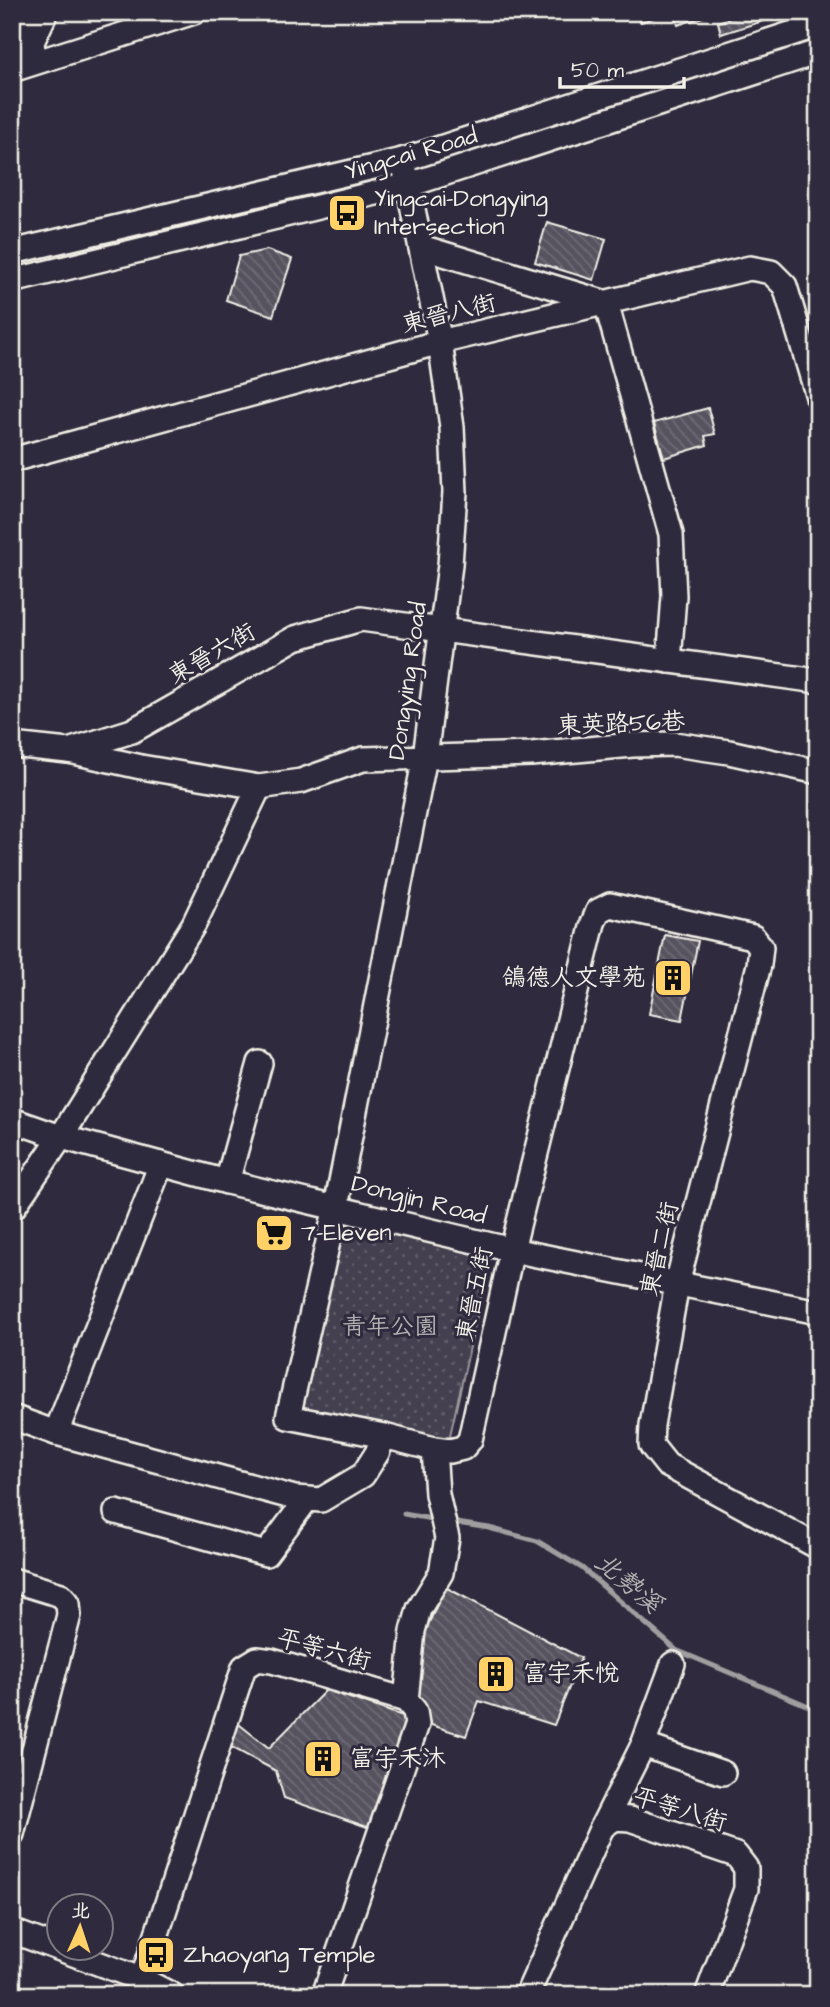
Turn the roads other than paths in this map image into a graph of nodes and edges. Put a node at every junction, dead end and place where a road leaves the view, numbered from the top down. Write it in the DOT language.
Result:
graph roads {
  1 [pos="23,12"];
  2 [pos="46,12"];
  3 [pos="193,12"];
  4 [pos="818,25"];
  5 [pos="818,52"];
  6 [pos="35,53"];
  7 [pos="12,69"];
  8 [pos="402,160"];
  9 [pos="409,185"];
  10 [pos="421,247"];
  11 [pos="12,252"];
  12 [pos="12,281"];
  13 [pos="606,303"];
  14 [pos="440,342"];
  15 [pos="818,397"];
  16 [pos="12,460"];
  17 [pos="443,630"];
  18 [pos="669,661"];
  19 [pos="818,681"];
  20 [pos="12,745"];
  21 [pos="68,751"];
  22 [pos="425,757"];
  23 [pos="818,772"];
  24 [pos="259,787"];
  25 [pos="695,923"];
  26 [pos="260,1063"];
  27 [pos="12,1120"];
  28 [pos="61,1137"];
  29 [pos="161,1164"];
  30 [pos="227,1182"];
  31 [pos="335,1207"];
  32 [pos="12,1209"];
  33 [pos="512,1250"];
  34 [pos="677,1284"];
  35 [pos="818,1312"];
  36 [pos="12,1417"];
  37 [pos="288,1417"];
  38 [pos="56,1433"];
  39 [pos="384,1436"];
  40 [pos="434,1449"];
  41 [pos="307,1499"];
  42 [pos="116,1511"];
  43 [pos="818,1547"];
  44 [pos="12,1580"];
  45 [pos="673,1664"];
  46 [pos="406,1700"];
  47 [pos="643,1745"];
  48 [pos="723,1773"];
  49 [pos="602,1827"];
  50 [pos="12,1834"];
  51 [pos="12,1931"];
  52 [pos="140,1987"];
  53 [pos="172,1995"];
  54 [pos="324,1995"];
  55 [pos="527,1995"];
  56 [pos="707,1995"];
  1 -- 6 [label="street"];
  2 -- 6 [label="street"];
  3 -- 6 [label="street"];
  4 -- 8 [label="street, Yingcai Road"];
  5 -- 9 [label="street, Yingcai Road"];
  6 -- 7 [label="street"];
  8 -- 9 [label="street, Dongying Road"];
  8 -- 11 [label="street, Yingcai Road"];
  9 -- 10 [label="street, Dongying Road"];
  9 -- 12 [label="street, Yingcai Road"];
  10 -- 13 [label="street"];
  10 -- 14 [label="street, Dongying Road"];
  13 -- 14 [label="street, 東晉八街"];
  13 -- 15 [label="street, 東晉八街"];
  13 -- 18 [label="street"];
  14 -- 16 [label="street, 東晉八街"];
  14 -- 17 [label="street, Dongying Road"];
  17 -- 18 [label="street, 東晉六街"];
  17 -- 21 [label="street, 東晉六街"];
  17 -- 22 [label="street, Dongying Road"];
  18 -- 19 [label="street, 東晉六街"];
  20 -- 21 [label="street, 東晉六街"];
  21 -- 24 [label="street, 東英路56巷"];
  22 -- 23 [label="street, 東英路56巷"];
  22 -- 24 [label="street, 東英路56巷"];
  22 -- 31 [label="street, Dongying Road"];
  24 -- 28 [label="street"];
  25 -- 33 [label="street, 東晉五街"];
  25 -- 34 [label="street, 東晉二街"];
  26 -- 30 [label="street"];
  27 -- 28 [label="street, Dongjin Road"];
  28 -- 29 [label="street, Dongjin Road"];
  28 -- 32 [label="street"];
  29 -- 30 [label="street, Dongjin Road"];
  29 -- 38 [label="street"];
  30 -- 31 [label="street, Dongjin Road"];
  31 -- 33 [label="street, Dongjin Road"];
  31 -- 37 [label="street, Dongying Road"];
  33 -- 34 [label="street, Dongjin Road"];
  33 -- 40 [label="street, 東晉五街"];
  34 -- 35 [label="street, Dongjin Road"];
  34 -- 43 [label="street, 東晉二街"];
  36 -- 38 [label="street"];
  37 -- 39 [label="street, 東晉五街"];
  38 -- 41 [label="street"];
  39 -- 40 [label="street, 東晉五街"];
  39 -- 41 [label="street"];
  40 -- 46 [label="street"];
  41 -- 42 [label="street"];
  44 -- 50 [label="street"];
  45 -- 47 [label="street"];
  46 -- 52 [label="street, 平等六街"];
  46 -- 54 [label="street"];
  47 -- 48 [label="street"];
  47 -- 49 [label="street"];
  49 -- 55 [label="street, 平等八街"];
  49 -- 56 [label="street, 平等八街"];
  51 -- 52 [label="street"];
  52 -- 53 [label="street"];
}
